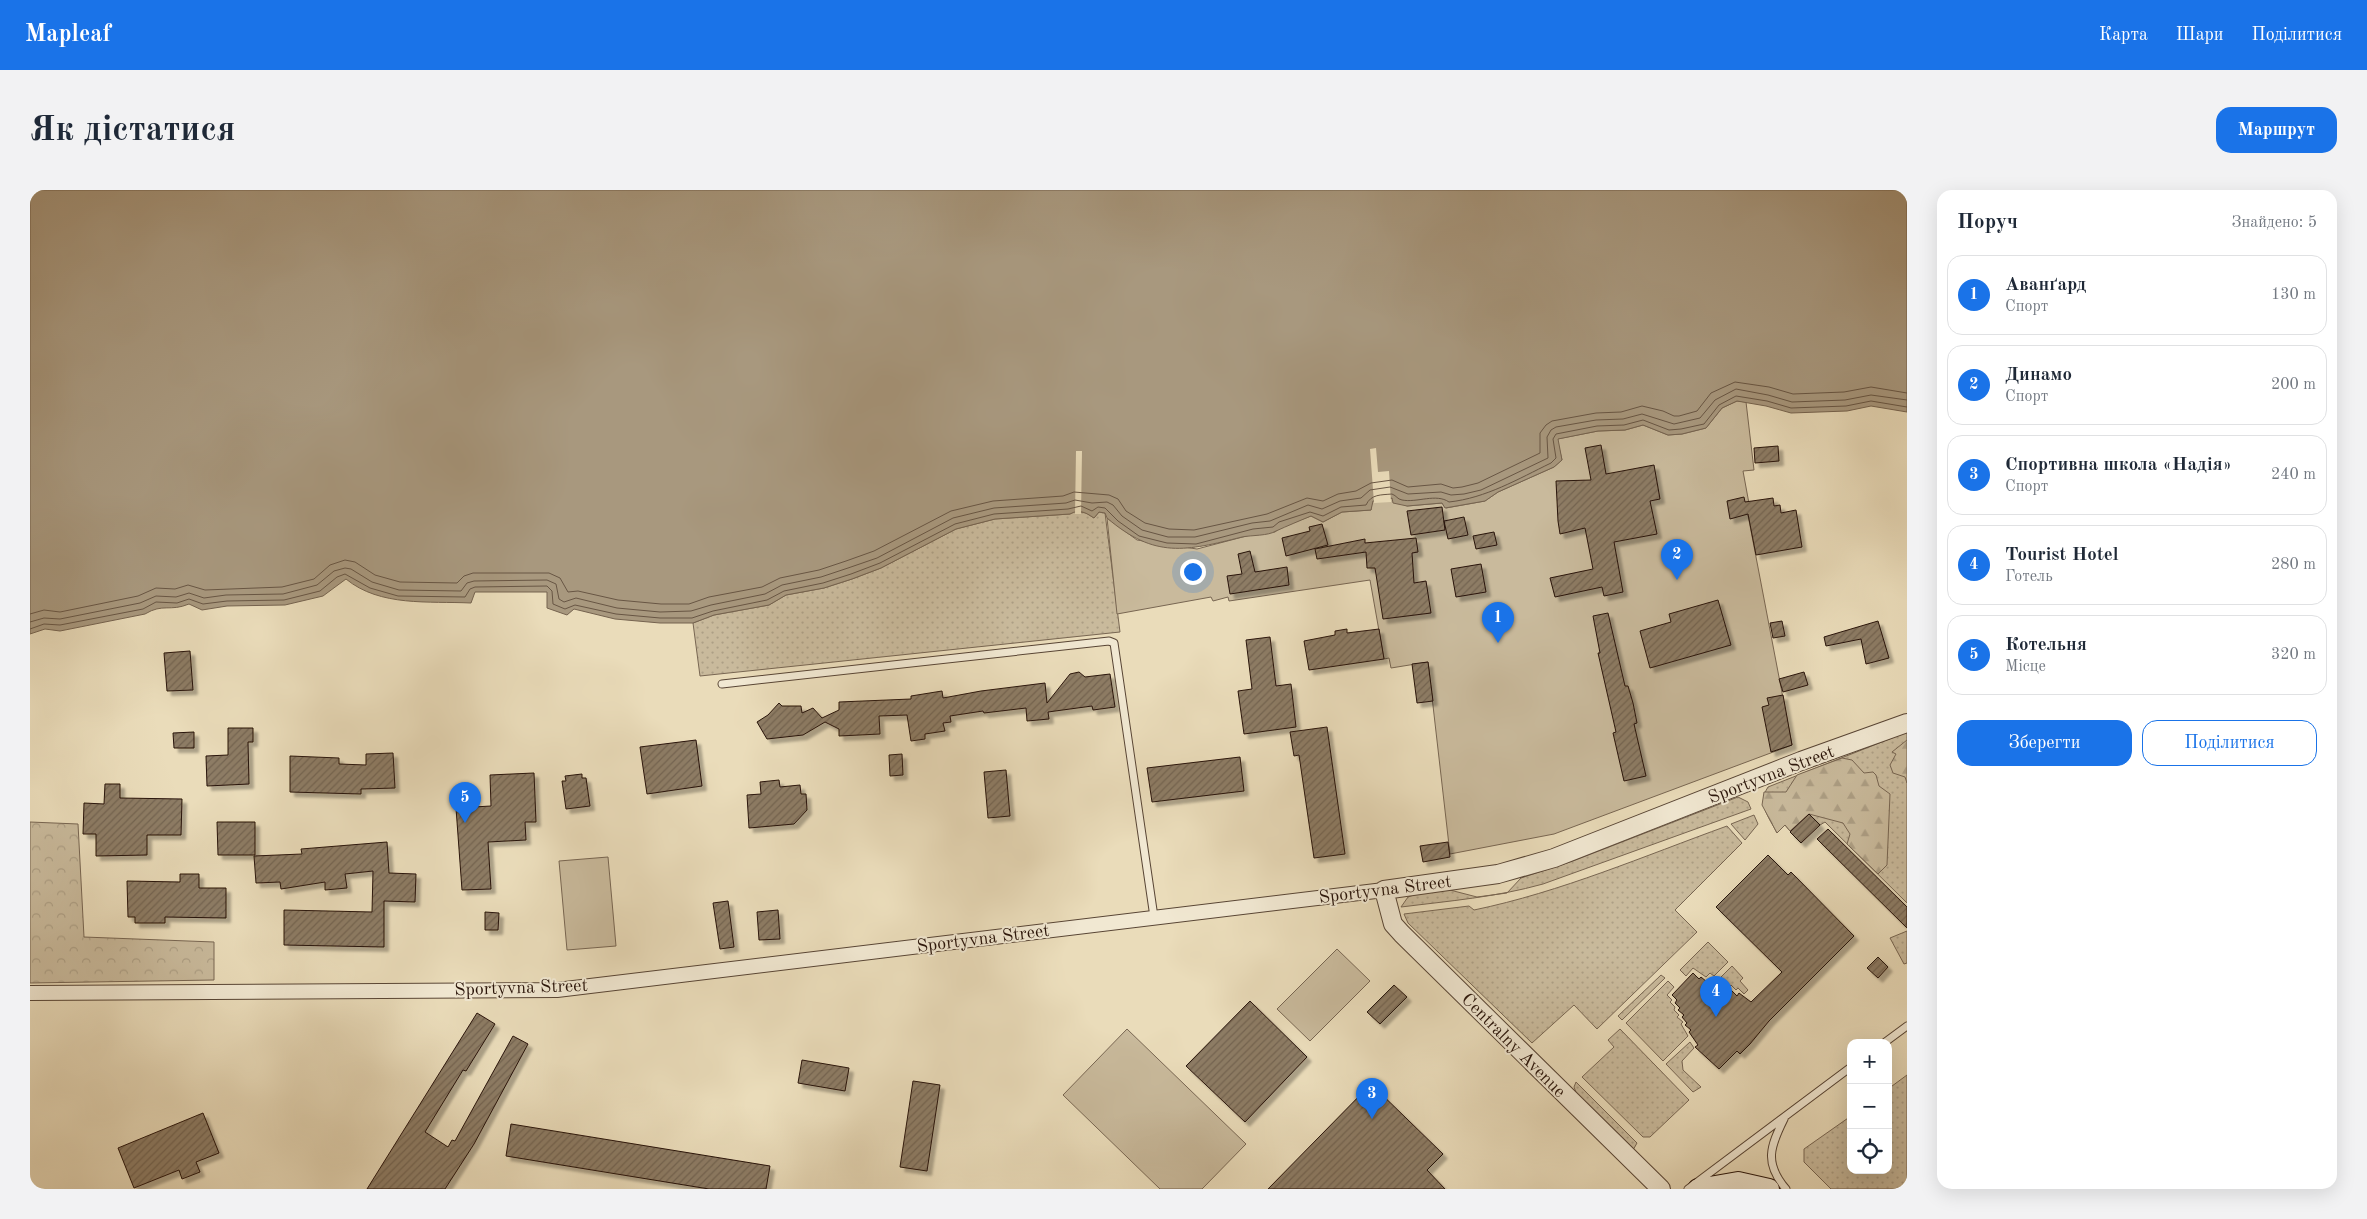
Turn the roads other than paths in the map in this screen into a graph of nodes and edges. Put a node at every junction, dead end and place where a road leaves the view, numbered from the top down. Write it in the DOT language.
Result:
graph roads {
  1 [pos="722,684"];
  2 [pos="1907,722"];
  3 [pos="1384,890"];
  4 [pos="1154,917"];
  5 [pos="30,993"];
  6 [pos="1907,1026"];
  7 [pos="1889,1039"];
  8 [pos="1847,1071"];
  9 [pos="1785,1116"];
  10 [pos="1660,1189"];
  11 [pos="1688,1189"];
  12 [pos="1698,1189"];
  13 [pos="1770,1189"];
  14 [pos="1786,1189"];
  1 -- 4 [label="lane"];
  2 -- 3 [label="street, Sportyvna Street"];
  3 -- 4 [label="street, Sportyvna Street"];
  3 -- 10 [label="street, Centralny Avenue"];
  4 -- 5 [label="street, Sportyvna Street"];
  6 -- 7 [label="lane"];
  8 -- 9 [label="lane"];
  9 -- 11 [label="lane"];
  9 -- 14 [label="lane"];
  12 -- 13 [label="main road"];
}
